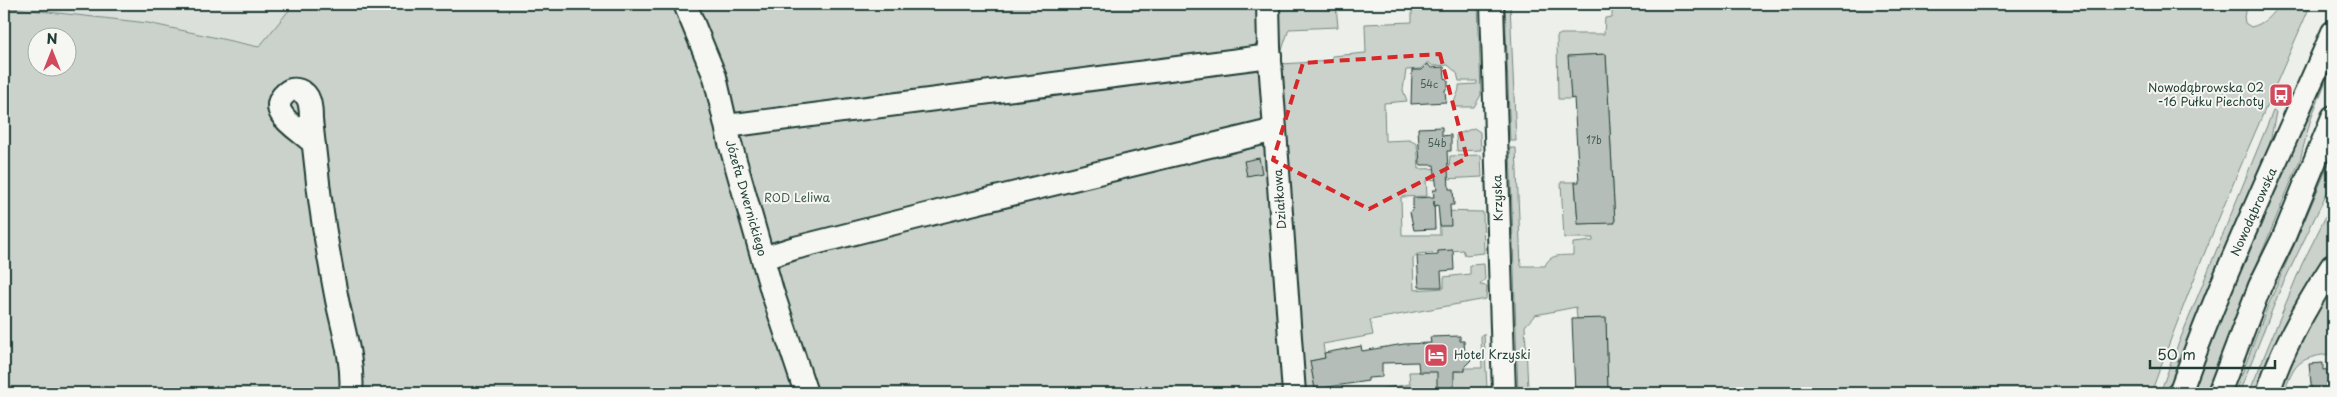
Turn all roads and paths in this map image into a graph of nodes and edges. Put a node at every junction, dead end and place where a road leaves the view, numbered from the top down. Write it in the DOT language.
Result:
graph roads {
  1 [pos="685,4"];
  2 [pos="1268,4"];
  3 [pos="1492,4"];
  4 [pos="2333,32"];
  5 [pos="1270,56"];
  6 [pos="2333,117"];
  7 [pos="726,126"];
  8 [pos="1275,130"];
  9 [pos="314,144"];
  10 [pos="763,258"];
  11 [pos="2332,266"];
  12 [pos="351,393"];
  13 [pos="806,393"];
  14 [pos="1294,393"];
  15 [pos="1504,393"];
  16 [pos="2180,393"];
  17 [pos="2220,393"];
  18 [pos="2268,393"];
  1 -- 7 [label="street, Józefa Dwernickiego"];
  2 -- 5 [label="street, Działkowa"];
  3 -- 15 [label="street, Krzyska"];
  4 -- 16 [label="street, Nowodąbrowska"];
  5 -- 7 [label="street"];
  5 -- 8 [label="street, Działkowa"];
  6 -- 17 [label="street"];
  7 -- 10 [label="street, Józefa Dwernickiego"];
  8 -- 10 [label="street"];
  8 -- 14 [label="street, Działkowa"];
  9 -- 12 [label="street"];
  10 -- 13 [label="street, Józefa Dwernickiego"];
  11 -- 18 [label="street"];
}
